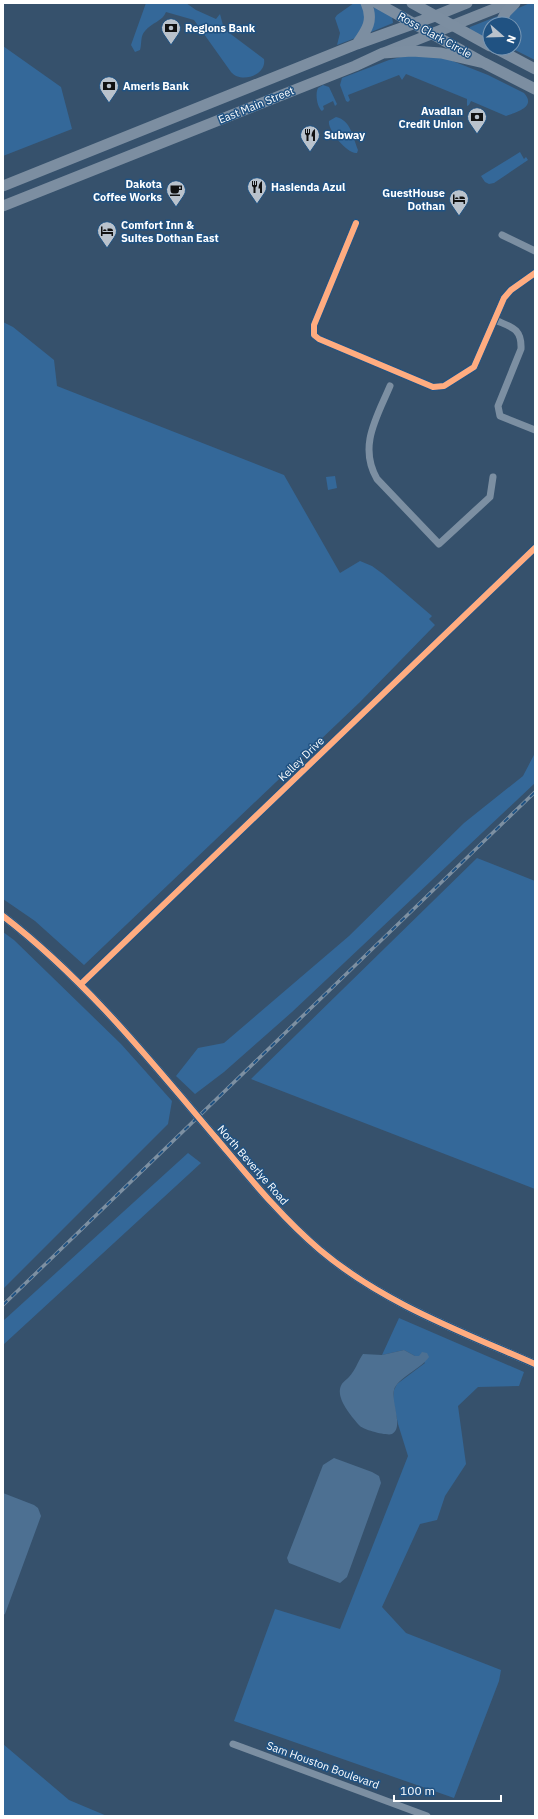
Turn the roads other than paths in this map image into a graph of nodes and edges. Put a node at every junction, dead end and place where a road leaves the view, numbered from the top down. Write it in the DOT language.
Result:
graph roads {
  1 [pos="366,3"];
  2 [pos="377,3"];
  3 [pos="412,3"];
  4 [pos="467,3"];
  5 [pos="509,3"];
  6 [pos="515,3"];
  7 [pos="435,16"];
  8 [pos="504,16"];
  9 [pos="414,24"];
  10 [pos="452,25"];
  11 [pos="431,34"];
  12 [pos="482,42"];
  13 [pos="357,44"];
  14 [pos="383,53"];
  15 [pos="514,56"];
  16 [pos="484,63"];
  17 [pos="535,69"];
  18 [pos="535,89"];
  19 [pos="3,186"];
  20 [pos="3,206"];
  21 [pos="356,223"];
  22 [pos="502,235"];
  23 [pos="535,252"];
  24 [pos="535,273"];
  25 [pos="494,320"];
  26 [pos="390,386"];
  27 [pos="535,430"];
  28 [pos="493,477"];
  29 [pos="535,548"];
  30 [pos="3,916"];
  31 [pos="81,984"];
  32 [pos="535,1364"];
  33 [pos="233,1744"];
  34 [pos="427,1816"];
  1 -- 13 [label="highway"];
  2 -- 9 [label="highway, Ross Clark Circle"];
  3 -- 7 [label="highway, Ross Clark Circle"];
  4 -- 7 [label="main road, East Main Street"];
  5 -- 10 [label="main road, East Main Street"];
  6 -- 8 [label="highway"];
  7 -- 9 [label="highway, East Main Street"];
  7 -- 10 [label="highway, Ross Clark Circle"];
  9 -- 11 [label="highway, Ross Clark Circle"];
  9 -- 13 [label="highway, East Main Street"];
  10 -- 11 [label="main road, East Main Street"];
  10 -- 12 [label="highway, Ross Clark Circle"];
  11 -- 14 [label="main road, East Main Street"];
  11 -- 16 [label="highway, Ross Clark Circle"];
  13 -- 19 [label="highway, East Main Street"];
  14 -- 16 [label="highway"];
  14 -- 20 [label="highway, East Main Street"];
  15 -- 17 [label="highway"];
  16 -- 18 [label="highway, Ross Clark Circle"];
  21 -- 25 [label="street"];
  22 -- 23 [label="street"];
  24 -- 25 [label="street"];
  25 -- 27 [label="street"];
  26 -- 28 [label="street"];
  29 -- 31 [label="street, Kelley Drive"];
  30 -- 31 [label="street, North Beverlye Road"];
  31 -- 32 [label="street, North Beverlye Road"];
  33 -- 34 [label="street, Sam Houston Boulevard"];
}
